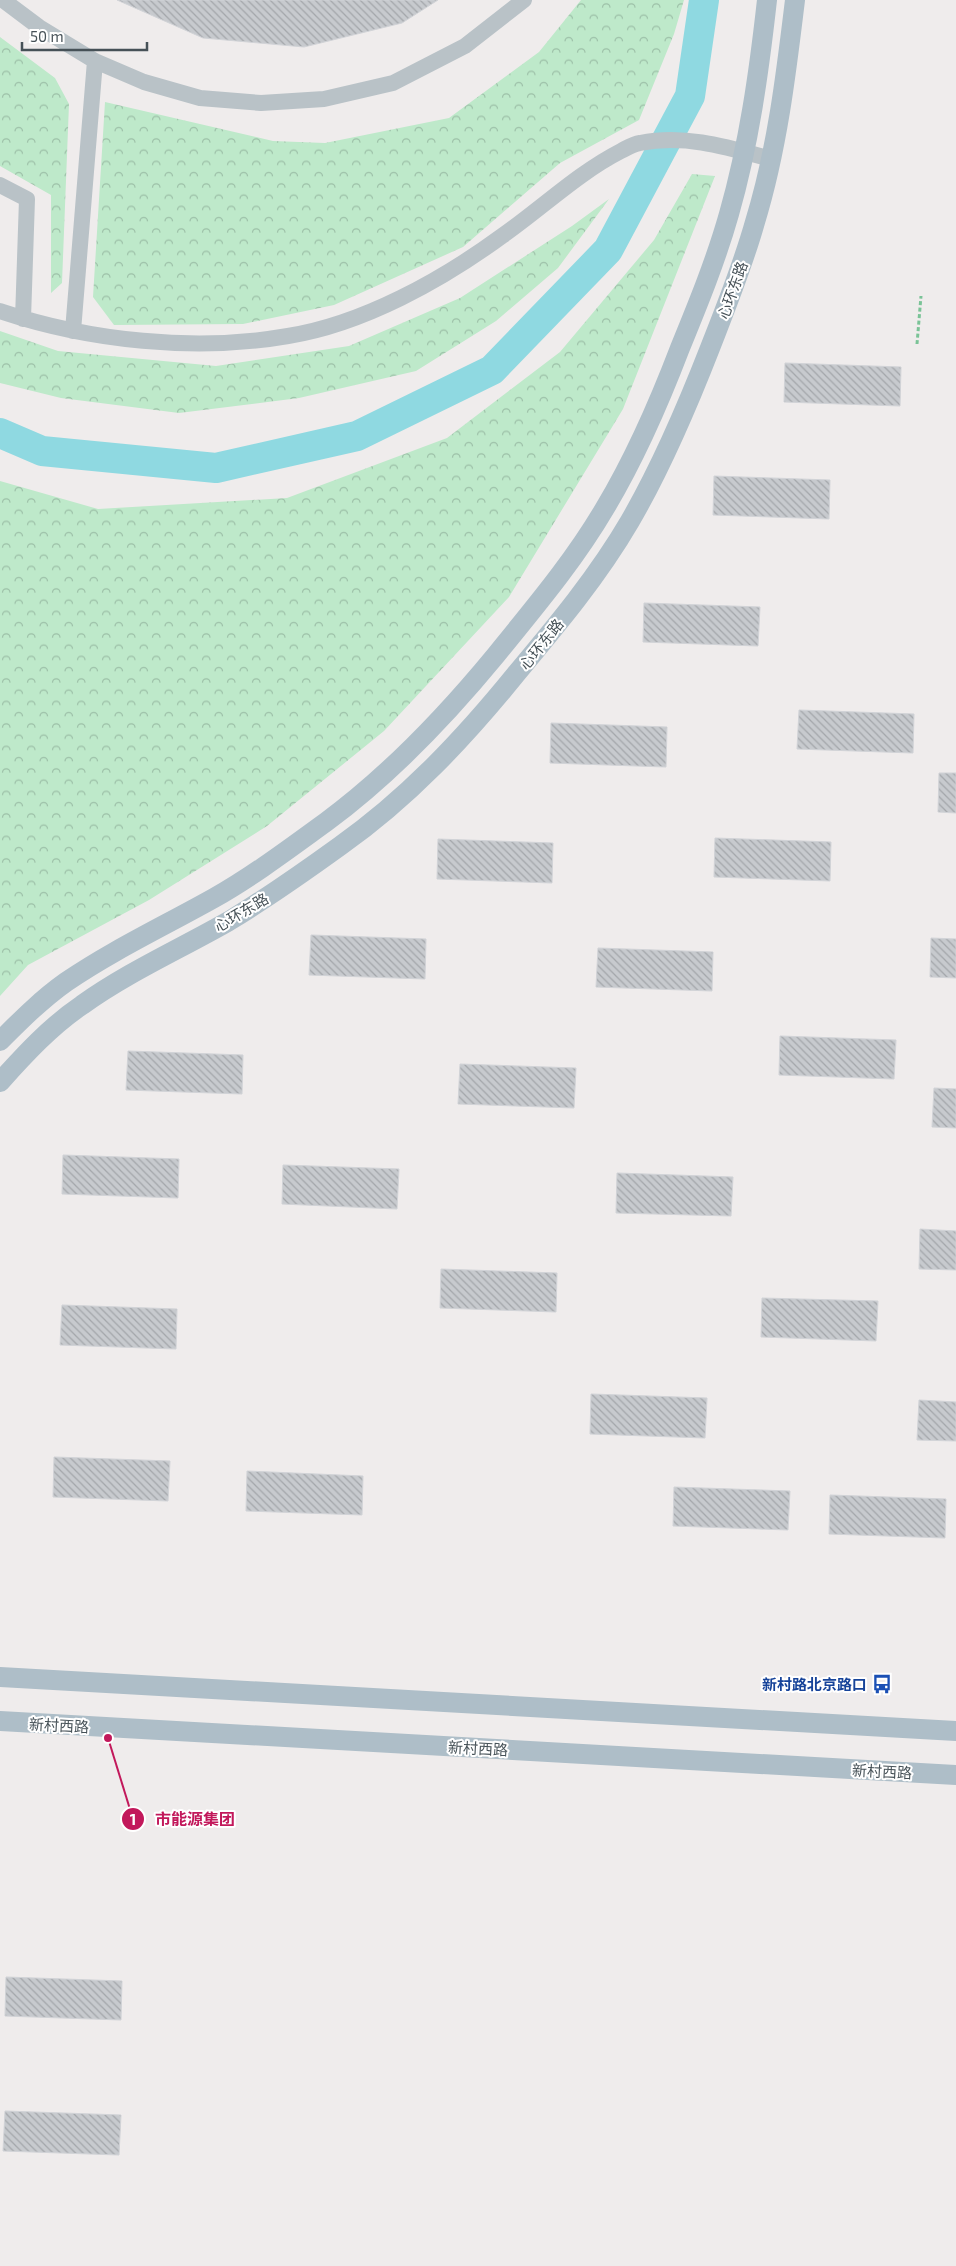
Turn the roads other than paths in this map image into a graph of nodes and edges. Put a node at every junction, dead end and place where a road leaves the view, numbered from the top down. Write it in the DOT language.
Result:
graph roads {
  1 [pos="3,0"];
  2 [pos="524,0"];
  3 [pos="767,0"];
  4 [pos="795,0"];
  5 [pos="95,61"];
  6 [pos="744,152"];
  7 [pos="771,159"];
  8 [pos="0,185"];
  9 [pos="0,311"];
  10 [pos="23,319"];
  11 [pos="73,331"];
  12 [pos="0,1041"];
  13 [pos="0,1082"];
  14 [pos="0,1678"];
  15 [pos="0,1721"];
  16 [pos="956,1732"];
  17 [pos="956,1776"];
  1 -- 5 [label="street"];
  2 -- 5 [label="street"];
  3 -- 6 [label="main road, 心环东路"];
  4 -- 7 [label="main road, 心环东路"];
  5 -- 11 [label="street"];
  6 -- 7 [label="street"];
  6 -- 11 [label="street"];
  6 -- 12 [label="main road, 心环东路"];
  7 -- 13 [label="main road, 心环东路"];
  8 -- 10 [label="street"];
  9 -- 10 [label="street"];
  10 -- 11 [label="street"];
  14 -- 16 [label="main road"];
  15 -- 17 [label="main road, 新村西路"];
}
